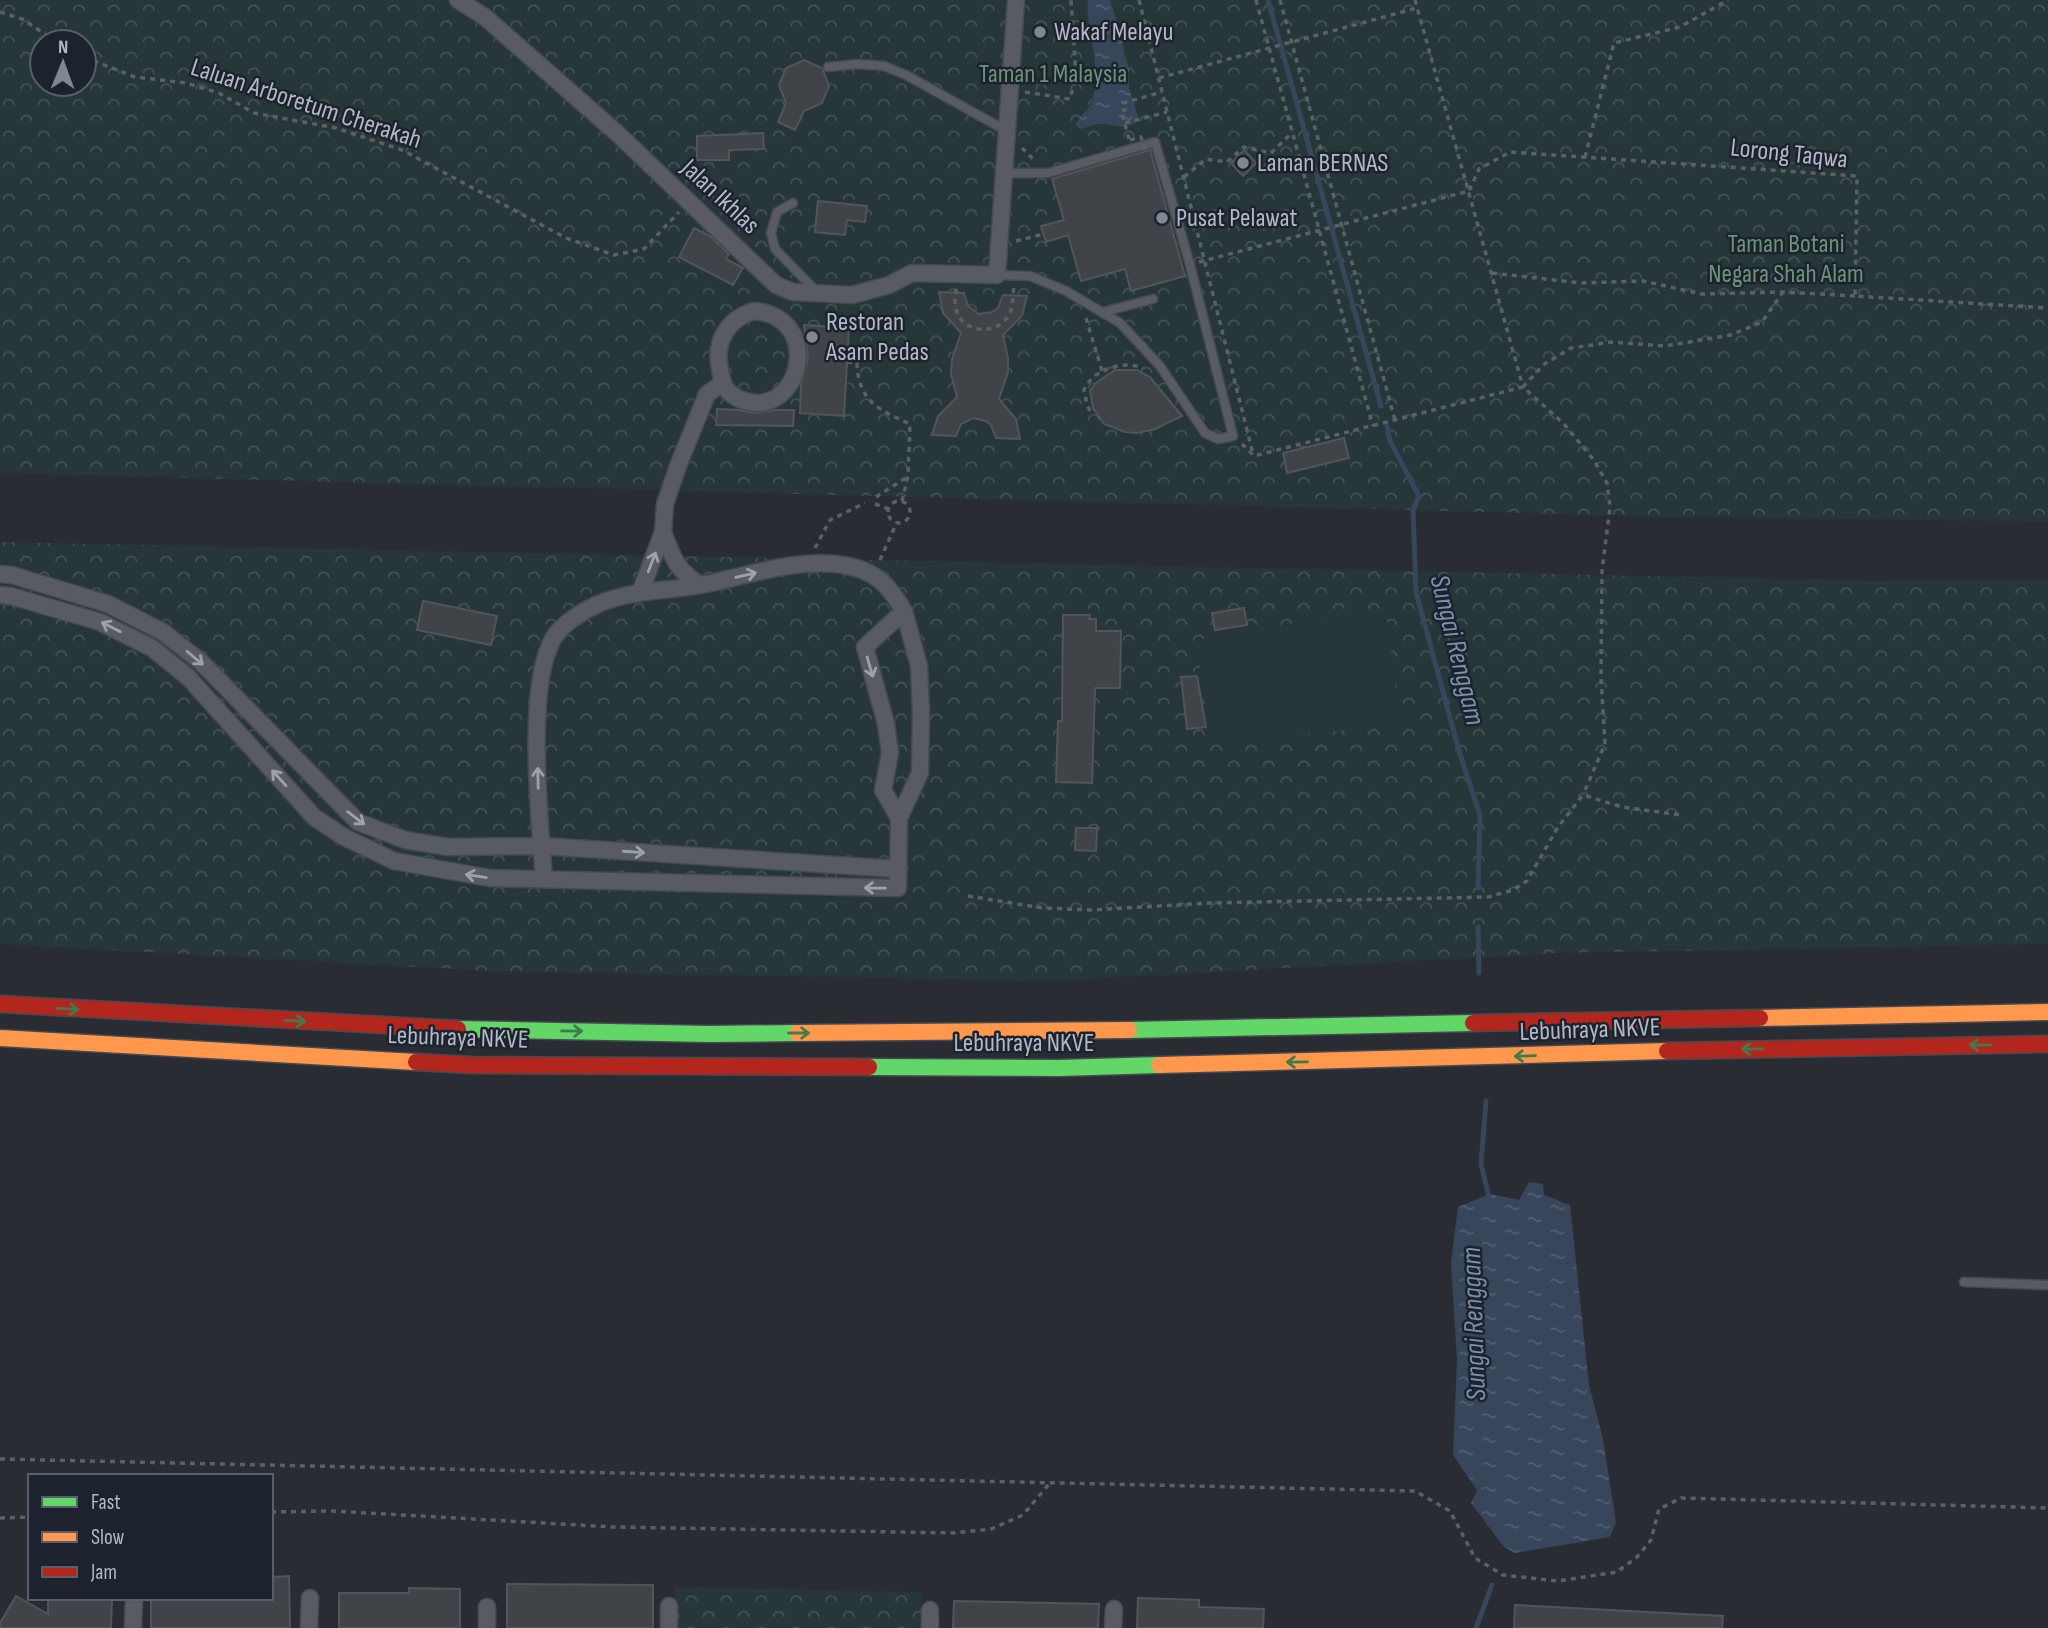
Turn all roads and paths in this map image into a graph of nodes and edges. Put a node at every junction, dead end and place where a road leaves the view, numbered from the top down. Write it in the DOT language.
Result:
graph roads {
  1 [pos="458,0"];
  2 [pos="1016,0"];
  3 [pos="1071,0"];
  4 [pos="1139,0"];
  5 [pos="1255,0"];
  6 [pos="1280,0"];
  7 [pos="1415,0"];
  8 [pos="1728,0"];
  9 [pos="1417,8"];
  10 [pos="0,12"];
  11 [pos="36,28"];
  12 [pos="1292,42"];
  13 [pos="1269,49"];
  14 [pos="98,62"];
  15 [pos="828,67"];
  16 [pos="1159,78"];
  17 [pos="1022,91"];
  18 [pos="1163,92"];
  19 [pos="1167,111"];
  20 [pos="1125,123"];
  21 [pos="1126,129"];
  22 [pos="1007,131"];
  23 [pos="1293,132"];
  24 [pos="1130,141"];
  25 [pos="1144,151"];
  26 [pos="1585,156"];
  27 [pos="1004,173"];
  28 [pos="1184,177"];
  29 [pos="1469,191"];
  30 [pos="687,202"];
  31 [pos="793,203"];
  32 [pos="1342,224"];
  33 [pos="1320,230"];
  34 [pos="1044,234"];
  35 [pos="1016,241"];
  36 [pos="1205,261"];
  37 [pos="1189,265"];
  38 [pos="957,273"];
  39 [pos="1492,273"];
  40 [pos="997,275"];
  41 [pos="1014,275"];
  42 [pos="776,285"];
  43 [pos="1783,292"];
  44 [pos="818,293"];
  45 [pos="1855,296"];
  46 [pos="1081,299"];
  47 [pos="1153,299"];
  48 [pos="2048,308"];
  49 [pos="767,312"];
  50 [pos="1103,312"];
  51 [pos="847,362"];
  52 [pos="1146,369"];
  53 [pos="1102,371"];
  54 [pos="723,383"];
  55 [pos="1523,387"];
  56 [pos="1090,411"];
  57 [pos="1395,420"];
  58 [pos="1373,425"];
  59 [pos="1233,436"];
  60 [pos="1254,456"];
  61 [pos="908,476"];
  62 [pos="876,497"];
  63 [pos="902,501"];
  64 [pos="866,503"];
  65 [pos="875,504"];
  66 [pos="888,509"];
  67 [pos="897,522"];
  68 [pos="663,532"];
  69 [pos="814,564"];
  70 [pos="0,574"];
  71 [pos="874,575"];
  72 [pos="700,585"];
  73 [pos="640,593"];
  74 [pos="0,595"];
  75 [pos="904,611"];
  76 [pos="1583,795"];
  77 [pos="1681,815"];
  78 [pos="899,818"];
  79 [pos="542,846"];
  80 [pos="898,869"];
  81 [pos="544,879"];
  82 [pos="968,896"];
  83 [pos="0,1004"];
  84 [pos="2048,1012"];
  85 [pos="0,1038"];
  86 [pos="2048,1044"];
  87 [pos="1964,1282"];
  88 [pos="2048,1285"];
  89 [pos="0,1459"];
  90 [pos="1050,1483"];
  91 [pos="2048,1508"];
  92 [pos="273,1512"];
  93 [pos="28,1517"];
  94 [pos="0,1518"];
  95 [pos="310,1598"];
  96 [pos="134,1600"];
  97 [pos="669,1606"];
  98 [pos="487,1607"];
  99 [pos="1114,1609"];
  100 [pos="930,1610"];
  101 [pos="133,1628"];
  102 [pos="309,1628"];
  103 [pos="487,1628"];
  104 [pos="668,1628"];
  105 [pos="930,1628"];
  106 [pos="1113,1628"];
  1 -- 30 [label="street, Jalan Ikhlas"];
  2 -- 22 [label="street"];
  3 -- 17 [label="path"];
  4 -- 16 [label="path"];
  5 -- 13 [label="path"];
  6 -- 12 [label="path"];
  7 -- 9 [label="path"];
  8 -- 26 [label="path"];
  9 -- 12 [label="path"];
  9 -- 29 [label="path"];
  10 -- 11 [label="path"];
  12 -- 13 [label="path"];
  12 -- 32 [label="path"];
  13 -- 16 [label="path"];
  13 -- 23 [label="path"];
  14 -- 30 [label="path, Laluan Arboretum Cherakah"];
  15 -- 22 [label="lane"];
  16 -- 18 [label="path"];
  18 -- 19 [label="path"];
  18 -- 20 [label="path"];
  19 -- 20 [label="path"];
  19 -- 28 [label="path"];
  20 -- 21 [label="path"];
  22 -- 27 [label="street"];
  23 -- 28 [label="path"];
  23 -- 33 [label="path"];
  24 -- 25 [label="path, bridge"];
  26 -- 29 [label="path, Lorong Taqwa"];
  26 -- 45 [label="path, Lorong Taqwa"];
  27 -- 37 [label="lane"];
  27 -- 40 [label="street"];
  28 -- 36 [label="path"];
  29 -- 32 [label="path"];
  29 -- 39 [label="path"];
  30 -- 42 [label="street, Jalan Ikhlas"];
  31 -- 44 [label="lane"];
  32 -- 33 [label="path"];
  32 -- 57 [label="path"];
  33 -- 36 [label="path"];
  33 -- 58 [label="path"];
  34 -- 35 [label="path"];
  36 -- 37 [label="path"];
  36 -- 60 [label="path"];
  37 -- 59 [label="lane"];
  38 -- 40 [label="street"];
  38 -- 41 [label="path"];
  38 -- 44 [label="street"];
  39 -- 43 [label="path"];
  39 -- 55 [label="path"];
  40 -- 41 [label="lane"];
  41 -- 46 [label="lane"];
  42 -- 44 [label="street"];
  42 -- 49 [label="street"];
  43 -- 45 [label="path"];
  43 -- 55 [label="path"];
  45 -- 48 [label="path"];
  46 -- 50 [label="lane"];
  46 -- 53 [label="path"];
  47 -- 50 [label="lane"];
  49 -- 54 [label="street"];
  49 -- 54 [label="street"];
  50 -- 59 [label="lane"];
  51 -- 61 [label="path"];
  52 -- 53 [label="path"];
  53 -- 56 [label="path"];
  54 -- 68 [label="street"];
  55 -- 57 [label="path"];
  55 -- 76 [label="path"];
  57 -- 58 [label="path"];
  58 -- 60 [label="path"];
  59 -- 60 [label="path"];
  61 -- 62 [label="path"];
  61 -- 63 [label="path"];
  63 -- 66 [label="path"];
  63 -- 67 [label="path"];
  64 -- 69 [label="path"];
  65 -- 66 [label="path"];
  66 -- 67 [label="path"];
  67 -- 71 [label="path"];
  68 -- 72 [label="street"];
  73 -- 68 [label="street, one-way"];
  69 -- 71 [label="street"];
  72 -- 69 [label="street, one-way"];
  70 -- 79 [label="street, one-way"];
  71 -- 75 [label="street"];
  72 -- 73 [label="street"];
  79 -- 73 [label="street, one-way"];
  81 -- 74 [label="street, one-way"];
  75 -- 78 [label="street"];
  75 -- 78 [label="street, one-way"];
  76 -- 77 [label="path"];
  76 -- 82 [label="path"];
  78 -- 80 [label="street"];
  79 -- 80 [label="street, one-way"];
  79 -- 81 [label="street"];
  80 -- 81 [label="street, one-way"];
  83 -- 84 [label="highway, Lebuhraya NKVE, one-way"];
  86 -- 85 [label="highway, Lebuhraya NKVE, one-way"];
  87 -- 88 [label="lane"];
  89 -- 90 [label="path"];
  90 -- 91 [label="path"];
  90 -- 92 [label="path"];
  93 -- 94 [label="path"];
  95 -- 102 [label="street"];
  96 -- 101 [label="street"];
  97 -- 104 [label="street"];
  98 -- 103 [label="street"];
  99 -- 106 [label="street"];
  100 -- 105 [label="street"];
}
